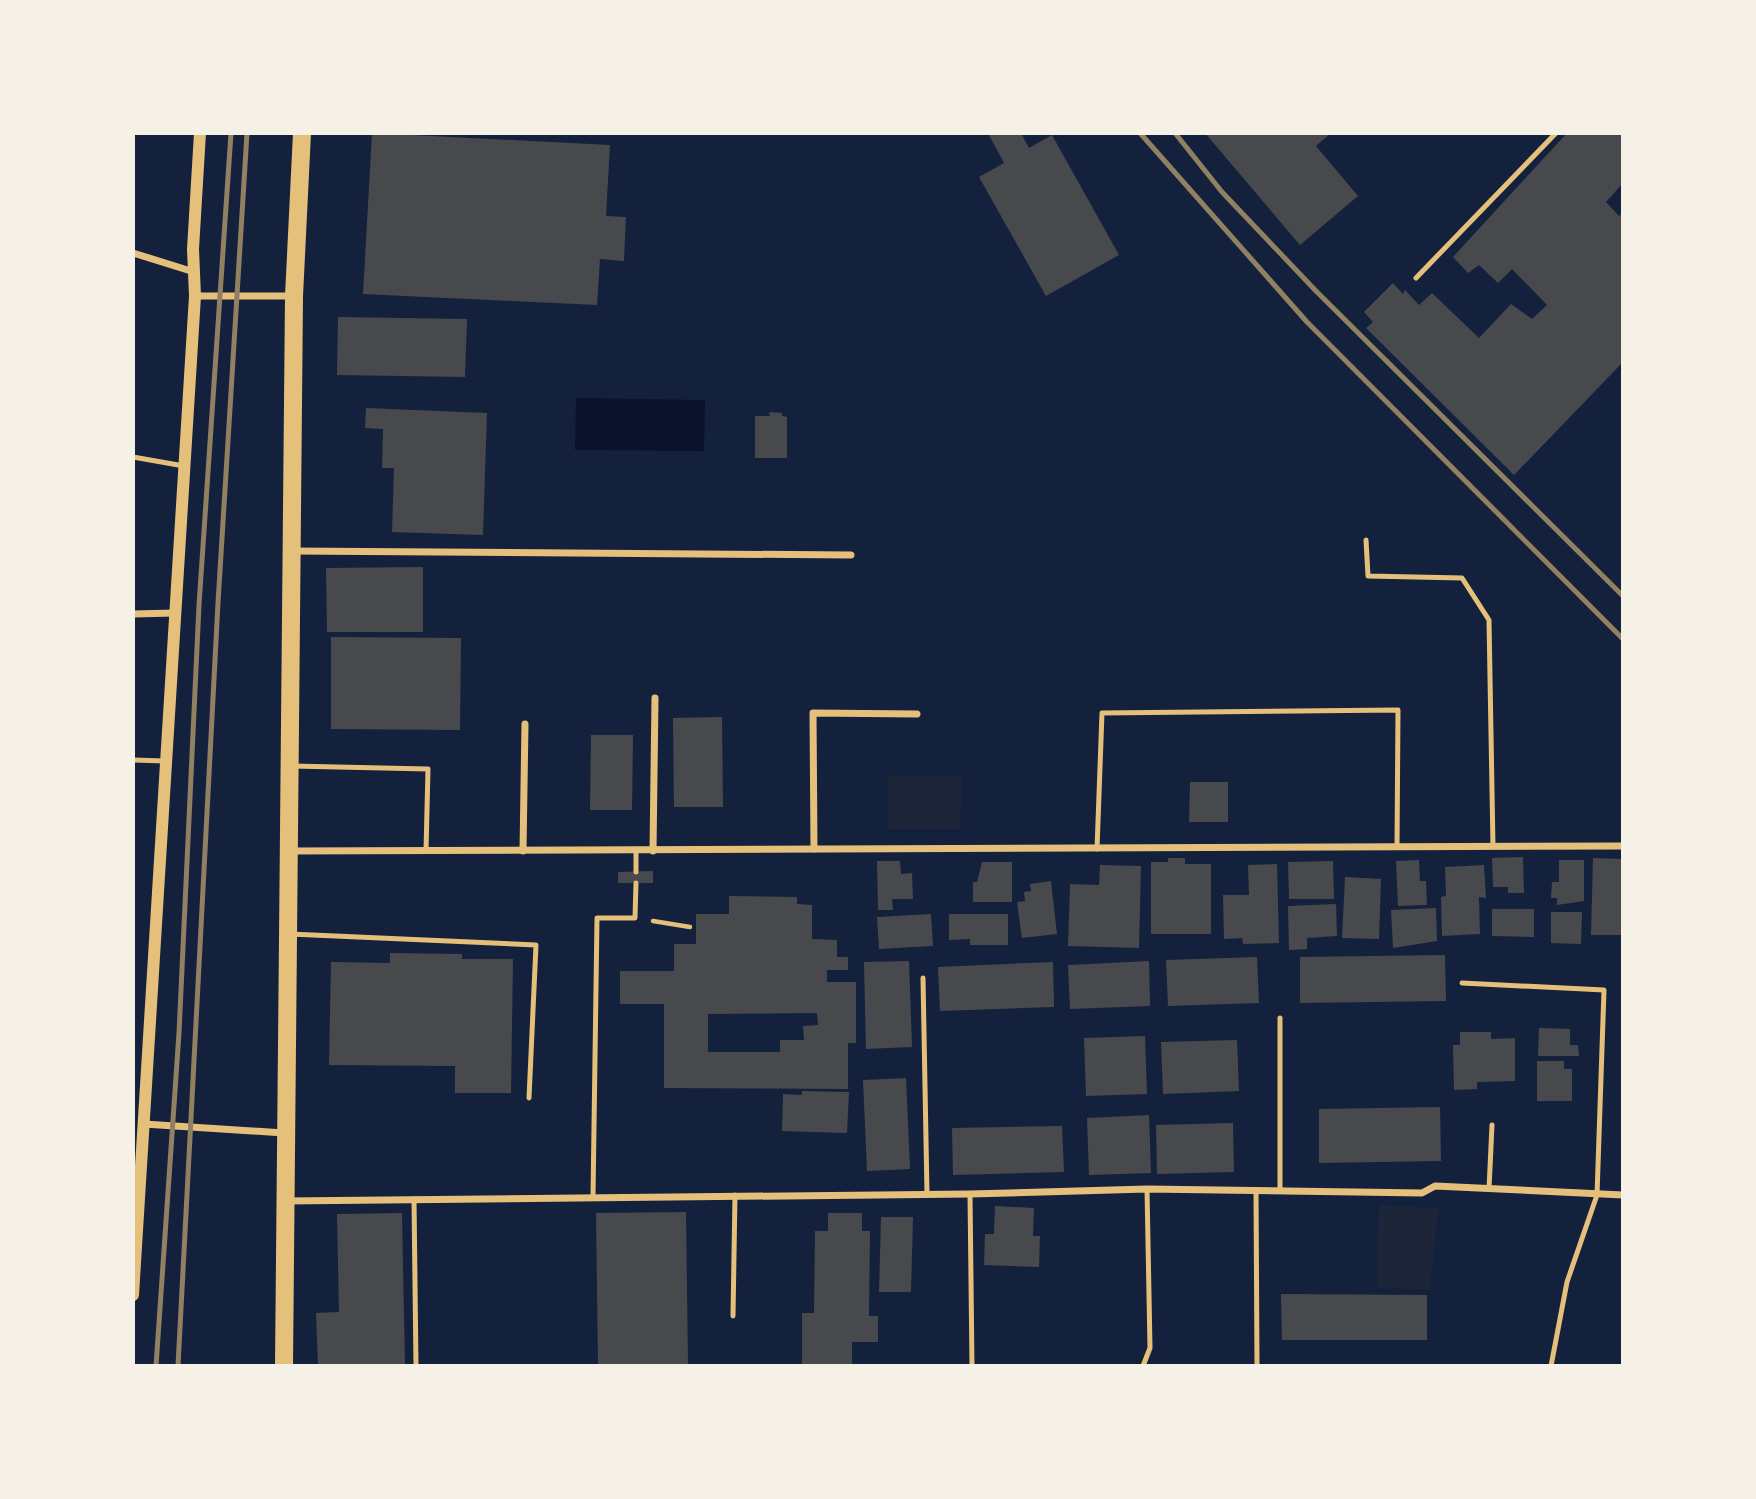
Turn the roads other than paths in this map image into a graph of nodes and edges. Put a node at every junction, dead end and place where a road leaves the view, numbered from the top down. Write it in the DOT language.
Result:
graph roads {
  1 [pos="200,133"];
  2 [pos="302,133"];
  3 [pos="1556,133"];
  4 [pos="133,253"];
  5 [pos="194,272"];
  6 [pos="1416,278"];
  7 [pos="195,296"];
  8 [pos="294,296"];
  9 [pos="133,457"];
  10 [pos="184,466"];
  11 [pos="1367,540"];
  12 [pos="291,551"];
  13 [pos="850,555"];
  14 [pos="175,613"];
  15 [pos="133,614"];
  16 [pos="655,698"];
  17 [pos="917,714"];
  18 [pos="525,724"];
  19 [pos="133,760"];
  20 [pos="166,761"];
  21 [pos="289,766"];
  22 [pos="1623,846"];
  23 [pos="1397,847"];
  24 [pos="1493,847"];
  25 [pos="814,849"];
  26 [pos="1097,849"];
  27 [pos="636,850"];
  28 [pos="653,850"];
  29 [pos="426,851"];
  30 [pos="523,851"];
  31 [pos="288,852"];
  32 [pos="636,872"];
  33 [pos="636,883"];
  34 [pos="287,934"];
  35 [pos="923,978"];
  36 [pos="1462,984"];
  37 [pos="1280,1018"];
  38 [pos="529,1098"];
  39 [pos="144,1124"];
  40 [pos="1492,1125"];
  41 [pos="284,1133"];
  42 [pos="1147,1189"];
  43 [pos="1256,1189"];
  44 [pos="1489,1189"];
  45 [pos="1280,1190"];
  46 [pos="927,1194"];
  47 [pos="735,1195"];
  48 [pos="970,1195"];
  49 [pos="1597,1195"];
  50 [pos="1623,1195"];
  51 [pos="593,1196"];
  52 [pos="414,1199"];
  53 [pos="284,1201"];
  54 [pos="135,1240"];
  55 [pos="133,1295"];
  56 [pos="733,1316"];
  57 [pos="1257,1365"];
  58 [pos="284,1366"];
  59 [pos="416,1366"];
  60 [pos="972,1366"];
  61 [pos="1143,1366"];
  62 [pos="1550,1366"];
  1 -- 5 [label="street"];
  2 -- 8 [label="main road"];
  3 -- 6 [label="lane"];
  4 -- 5 [label="street"];
  5 -- 7 [label="street"];
  7 -- 8 [label="street"];
  7 -- 10 [label="street"];
  8 -- 12 [label="main road"];
  9 -- 10 [label="lane"];
  10 -- 14 [label="street"];
  11 -- 24 [label="lane"];
  12 -- 13 [label="street"];
  12 -- 21 [label="main road"];
  14 -- 15 [label="street"];
  14 -- 20 [label="street"];
  16 -- 28 [label="street"];
  17 -- 25 [label="street"];
  18 -- 30 [label="street"];
  19 -- 20 [label="lane"];
  20 -- 39 [label="street"];
  21 -- 29 [label="lane"];
  21 -- 31 [label="main road"];
  22 -- 24 [label="street"];
  23 -- 24 [label="street"];
  23 -- 26 [label="street"];
  23 -- 26 [label="lane"];
  25 -- 26 [label="street"];
  25 -- 28 [label="street"];
  27 -- 28 [label="street"];
  27 -- 30 [label="street"];
  27 -- 32 [label="lane"];
  29 -- 30 [label="street"];
  29 -- 31 [label="street"];
  31 -- 34 [label="main road"];
  33 -- 51 [label="lane"];
  34 -- 38 [label="lane"];
  34 -- 41 [label="main road"];
  35 -- 46 [label="lane"];
  36 -- 49 [label="lane"];
  37 -- 45 [label="lane"];
  39 -- 41 [label="street"];
  39 -- 54 [label="street"];
  40 -- 44 [label="lane"];
  41 -- 53 [label="main road"];
  42 -- 43 [label="street"];
  42 -- 48 [label="street"];
  42 -- 61 [label="lane"];
  43 -- 45 [label="street"];
  43 -- 57 [label="lane"];
  44 -- 45 [label="street"];
  44 -- 49 [label="street"];
  46 -- 47 [label="street"];
  46 -- 48 [label="street"];
  47 -- 51 [label="street"];
  47 -- 56 [label="lane"];
  48 -- 60 [label="lane"];
  49 -- 50 [label="street"];
  49 -- 62 [label="lane"];
  51 -- 52 [label="street"];
  52 -- 53 [label="street"];
  52 -- 59 [label="lane"];
  53 -- 58 [label="main road"];
  54 -- 55 [label="street"];
}
